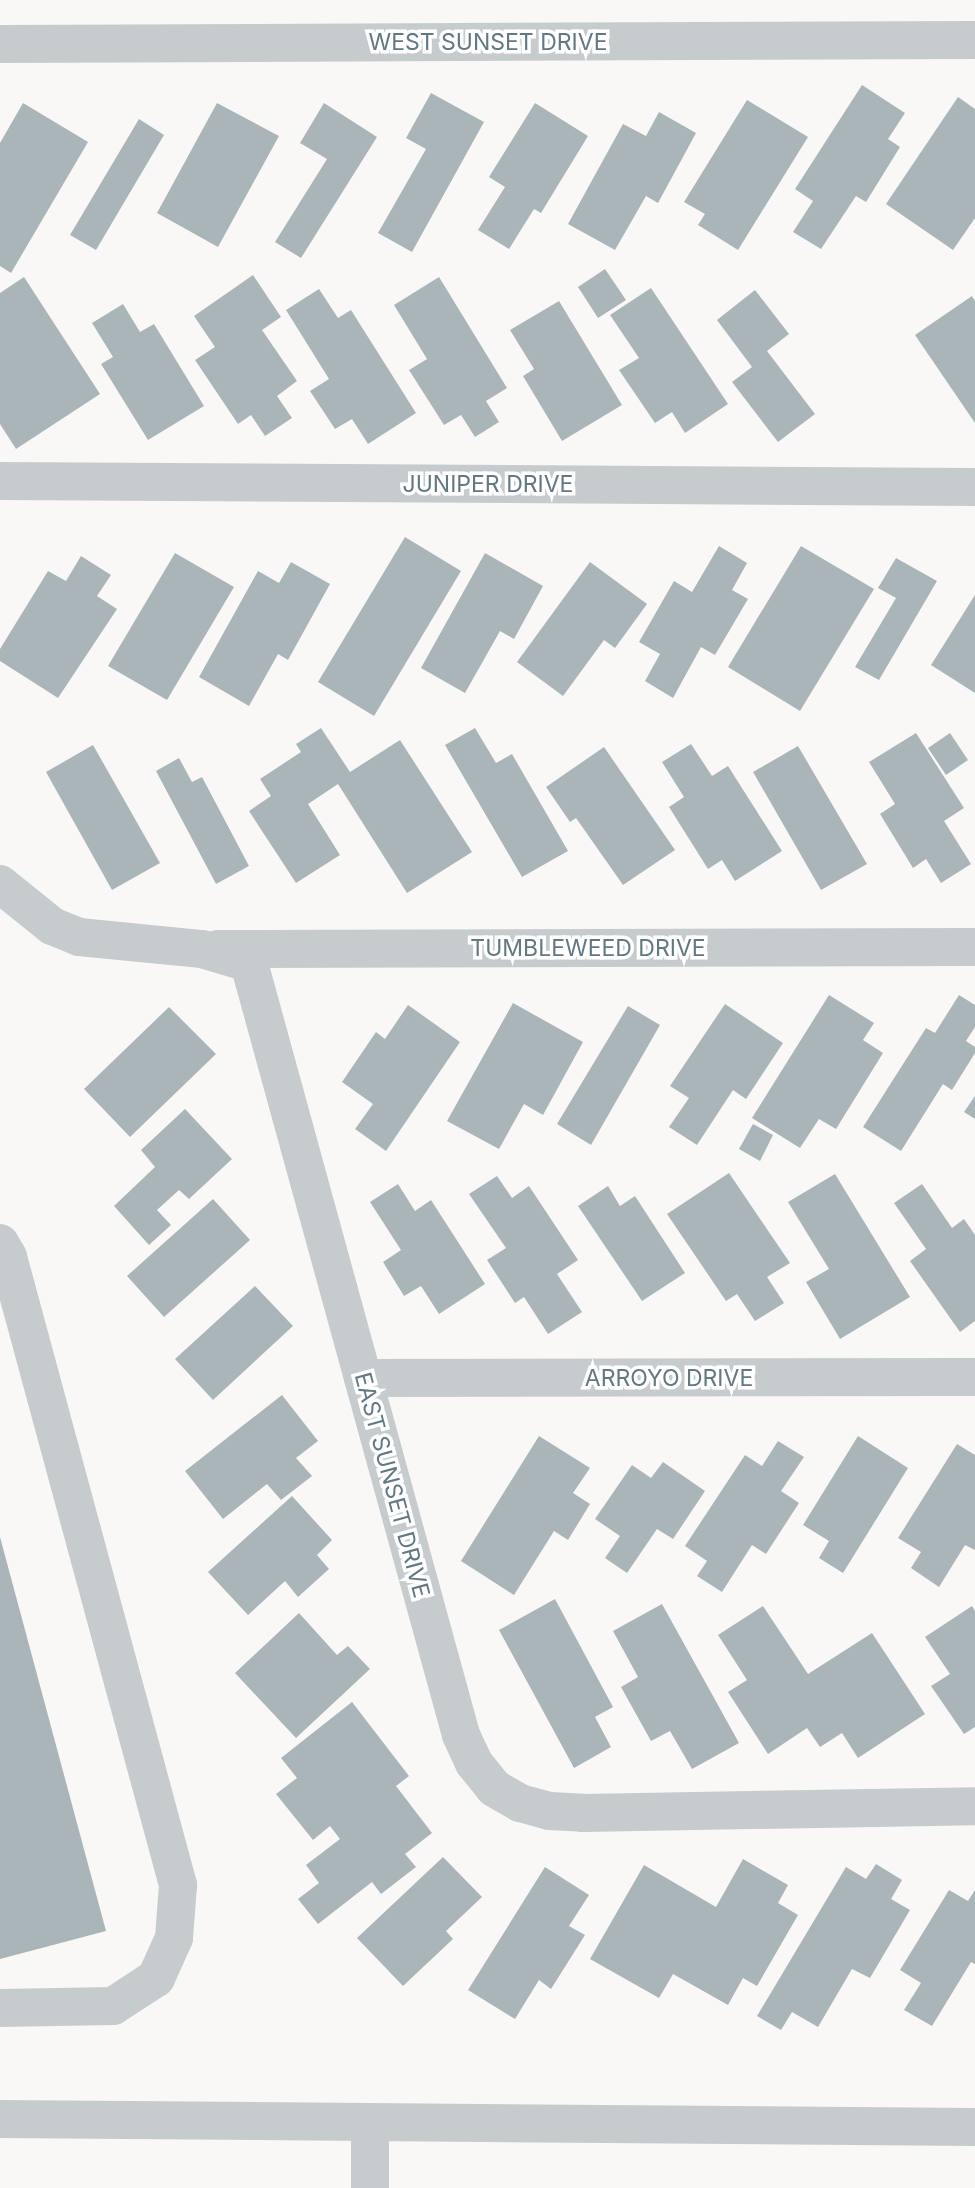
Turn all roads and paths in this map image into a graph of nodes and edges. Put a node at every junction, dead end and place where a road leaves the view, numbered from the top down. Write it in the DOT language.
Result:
graph roads {
  1 [pos="975,40"];
  2 [pos="0,44"];
  3 [pos="0,481"];
  4 [pos="975,488"];
  5 [pos="0,884"];
  6 [pos="975,947"];
  7 [pos="202,949"];
  8 [pos="0,1243"];
  9 [pos="975,1377"];
  10 [pos="363,1378"];
  11 [pos="975,1806"];
  12 [pos="0,2008"];
  13 [pos="0,2119"];
  14 [pos="370,2122"];
  15 [pos="975,2127"];
  16 [pos="370,2188"];
  1 -- 2 [label="street, WEST SUNSET DRIVE"];
  3 -- 4 [label="street, JUNIPER DRIVE"];
  5 -- 7 [label="street, EAST SUNSET DRIVE"];
  6 -- 7 [label="street, TUMBLEWEED DRIVE"];
  7 -- 10 [label="street, EAST SUNSET DRIVE"];
  8 -- 12 [label="street"];
  9 -- 10 [label="street, ARROYO DRIVE"];
  10 -- 11 [label="street, EAST SUNSET DRIVE"];
  13 -- 14 [label="street"];
  14 -- 15 [label="street"];
  14 -- 16 [label="street"];
}
